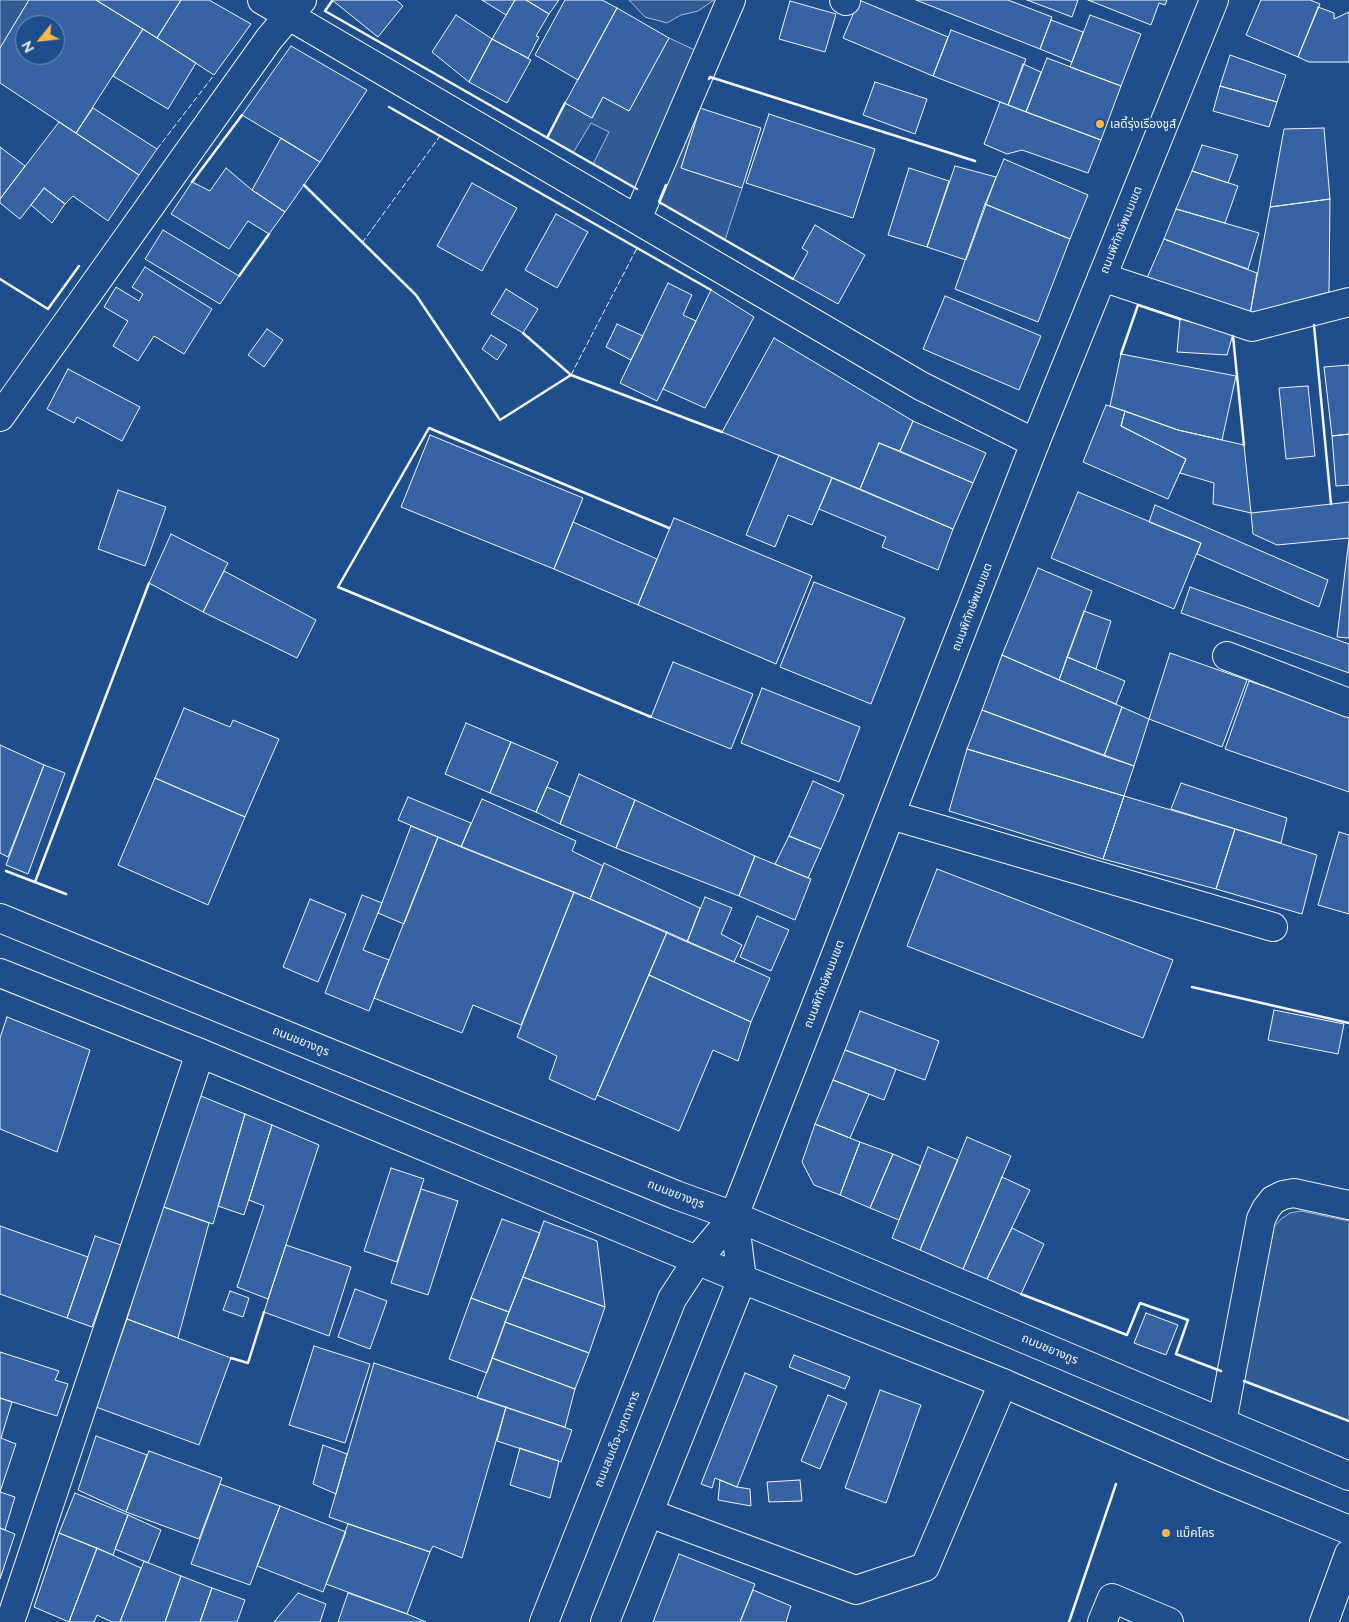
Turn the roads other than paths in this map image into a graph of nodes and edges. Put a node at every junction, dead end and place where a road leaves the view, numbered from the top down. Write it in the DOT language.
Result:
graph roads {
  1 [pos="262,0"];
  2 [pos="731,0"];
  3 [pos="1214,0"];
  4 [pos="296,8"];
  5 [pos="636,219"];
  6 [pos="1102,277"];
  7 [pos="1349,302"];
  8 [pos="0,417"];
  9 [pos="1035,442"];
  10 [pos="1227,656"];
  11 [pos="1349,703"];
  12 [pos="891,815"];
  13 [pos="0,918"];
  14 [pos="1273,927"];
  15 [pos="0,973"];
  16 [pos="200,1054"];
  17 [pos="1349,1205"];
  18 [pos="734,1216"];
  19 [pos="698,1259"];
  20 [pos="742,1279"];
  21 [pos="1004,1383"];
  22 [pos="1222,1422"];
  23 [pos="1349,1476"];
  24 [pos="649,1513"];
  25 [pos="1349,1530"];
  26 [pos="1349,1554"];
  27 [pos="14,1617"];
  28 [pos="544,1622"];
  29 [pos="605,1622"];
  30 [pos="1102,1622"];
  31 [pos="1169,1622"];
  32 [pos="1324,1622"];
  1 -- 4 [label="main road"];
  2 -- 5 [label="main road"];
  3 -- 6 [label="main road, ถนนพิทักษ์พนมเขต"];
  4 -- 5 [label="main road"];
  4 -- 8 [label="main road"];
  5 -- 9 [label="main road"];
  6 -- 7 [label="main road"];
  6 -- 9 [label="main road, ถนนพิทักษ์พนมเขต"];
  9 -- 12 [label="main road, ถนนพิทักษ์พนมเขต"];
  10 -- 11 [label="main road"];
  12 -- 14 [label="main road"];
  12 -- 18 [label="main road, ถนนพิทักษ์พนมเขต"];
  13 -- 18 [label="main road, ถนนชยางกูร"];
  15 -- 16 [label="main road"];
  16 -- 19 [label="main road"];
  16 -- 27 [label="main road"];
  17 -- 22 [label="main road"];
  18 -- 19 [label="main road, ถนนสมเด็จ-มุกดาหาร"];
  18 -- 20 [label="main road"];
  18 -- 22 [label="main road, ถนนชยางกูร"];
  19 -- 20 [label="main road"];
  19 -- 28 [label="main road, ถนนสมเด็จ-มุกดาหาร"];
  20 -- 21 [label="main road"];
  20 -- 24 [label="main road"];
  21 -- 24 [label="main road"];
  21 -- 25 [label="main road"];
  22 -- 23 [label="main road, ถนนชยางกูร"];
  24 -- 29 [label="main road"];
  26 -- 32 [label="main road"];
  30 -- 31 [label="main road"];
}
